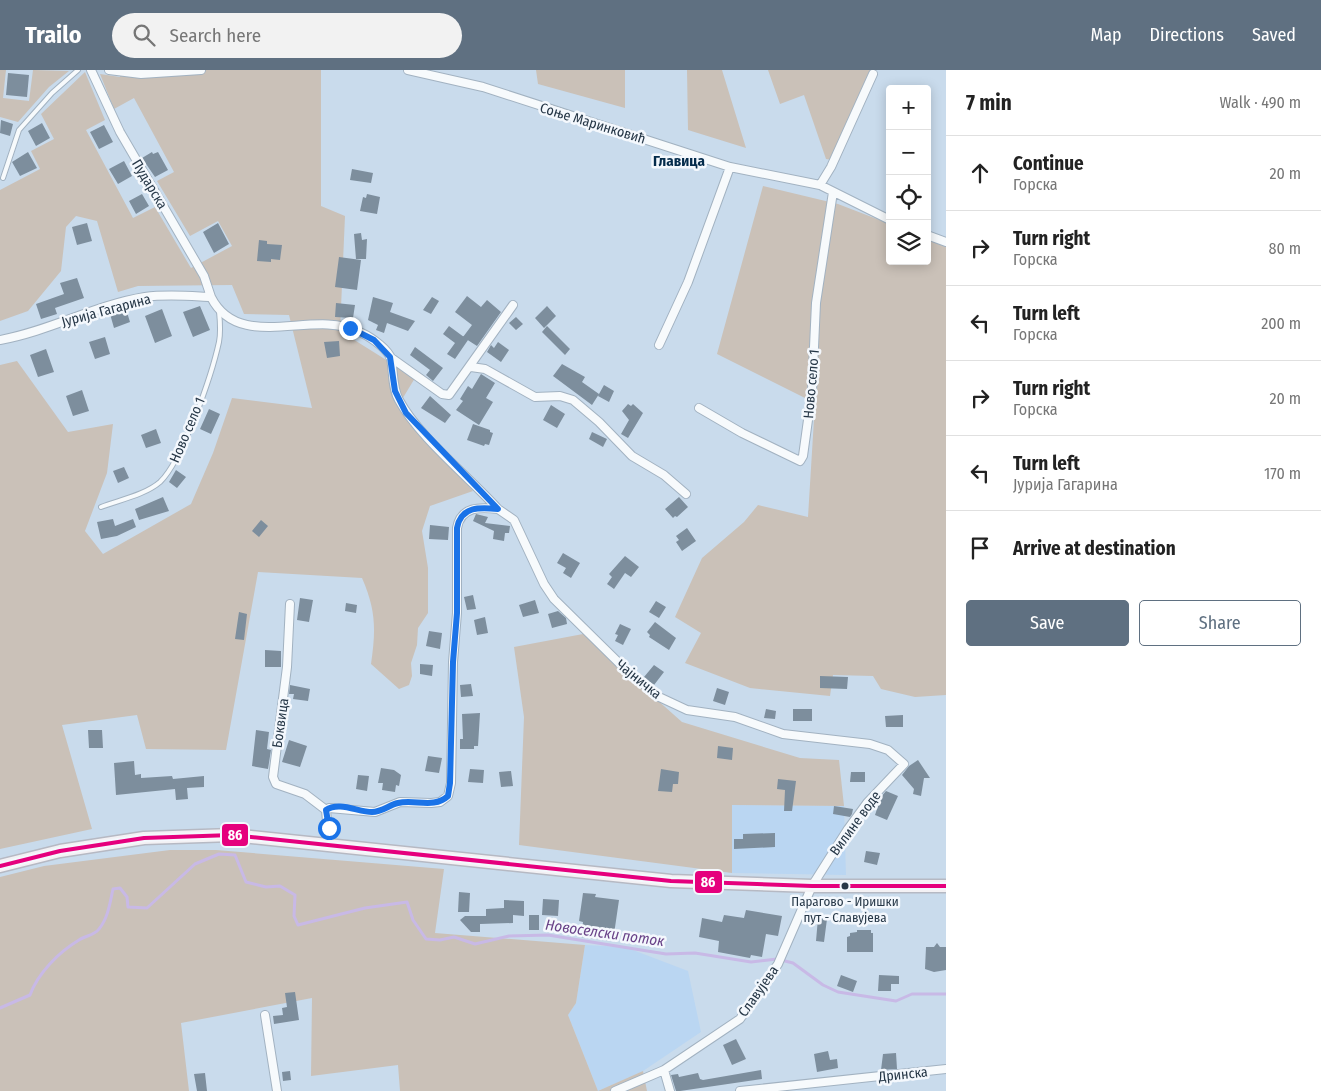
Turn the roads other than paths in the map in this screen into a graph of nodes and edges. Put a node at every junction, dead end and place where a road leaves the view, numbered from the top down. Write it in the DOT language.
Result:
graph roads {
  1 [pos="78,70"];
  2 [pos="92,70"];
  3 [pos="109,70"];
  4 [pos="201,70"];
  5 [pos="408,70"];
  6 [pos="144,72"];
  7 [pos="873,74"];
  8 [pos="730,167"];
  9 [pos="3,178"];
  10 [pos="820,186"];
  11 [pos="833,192"];
  12 [pos="886,218"];
  13 [pos="931,236"];
  14 [pos="946,242"];
  15 [pos="211,297"];
  16 [pos="513,305"];
  17 [pos="219,311"];
  18 [pos="0,340"];
  19 [pos="659,345"];
  20 [pos="390,357"];
  21 [pos="471,367"];
  22 [pos="699,408"];
  23 [pos="686,494"];
  24 [pos="101,507"];
  25 [pos="498,509"];
  26 [pos="290,604"];
  27 [pos="904,764"];
  28 [pos="326,810"];
  29 [pos="329,844"];
  30 [pos="0,866"];
  31 [pos="812,886"];
  32 [pos="946,886"];
  33 [pos="266,1015"];
  34 [pos="946,1069"];
  35 [pos="664,1070"];
  36 [pos="276,1091"];
  37 [pos="615,1091"];
  38 [pos="670,1091"];
  39 [pos="740,1091"];
  1 -- 9 [label="lane"];
  2 -- 15 [label="street, Пударска"];
  3 -- 6 [label="street"];
  4 -- 6 [label="street"];
  5 -- 8 [label="street, Соње Маринковић"];
  7 -- 10 [label="street"];
  8 -- 10 [label="street, Соње Маринковић"];
  8 -- 19 [label="street"];
  10 -- 11 [label="street, Соње Маринковић"];
  11 -- 12 [label="street, Соње Маринковић"];
  11 -- 22 [label="street, Ново село 1"];
  13 -- 14 [label="street"];
  15 -- 17 [label="street"];
  15 -- 18 [label="street, Јурија Гагарина"];
  16 -- 21 [label="street"];
  17 -- 20 [label="street"];
  17 -- 24 [label="lane, Ново село 1"];
  20 -- 21 [label="street"];
  20 -- 25 [label="street"];
  21 -- 23 [label="street"];
  25 -- 27 [label="street, Чајничка"];
  25 -- 28 [label="street"];
  26 -- 28 [label="street, Боквица"];
  27 -- 31 [label="street, Вилине воде"];
  28 -- 29 [label="street"];
  29 -- 30 [label="main road"];
  29 -- 31 [label="main road"];
  31 -- 32 [label="main road"];
  31 -- 35 [label="street, Славујева"];
  33 -- 36 [label="street"];
  34 -- 39 [label="street, Дринска"];
  35 -- 37 [label="street, Славујева"];
  35 -- 38 [label="street"];
}
